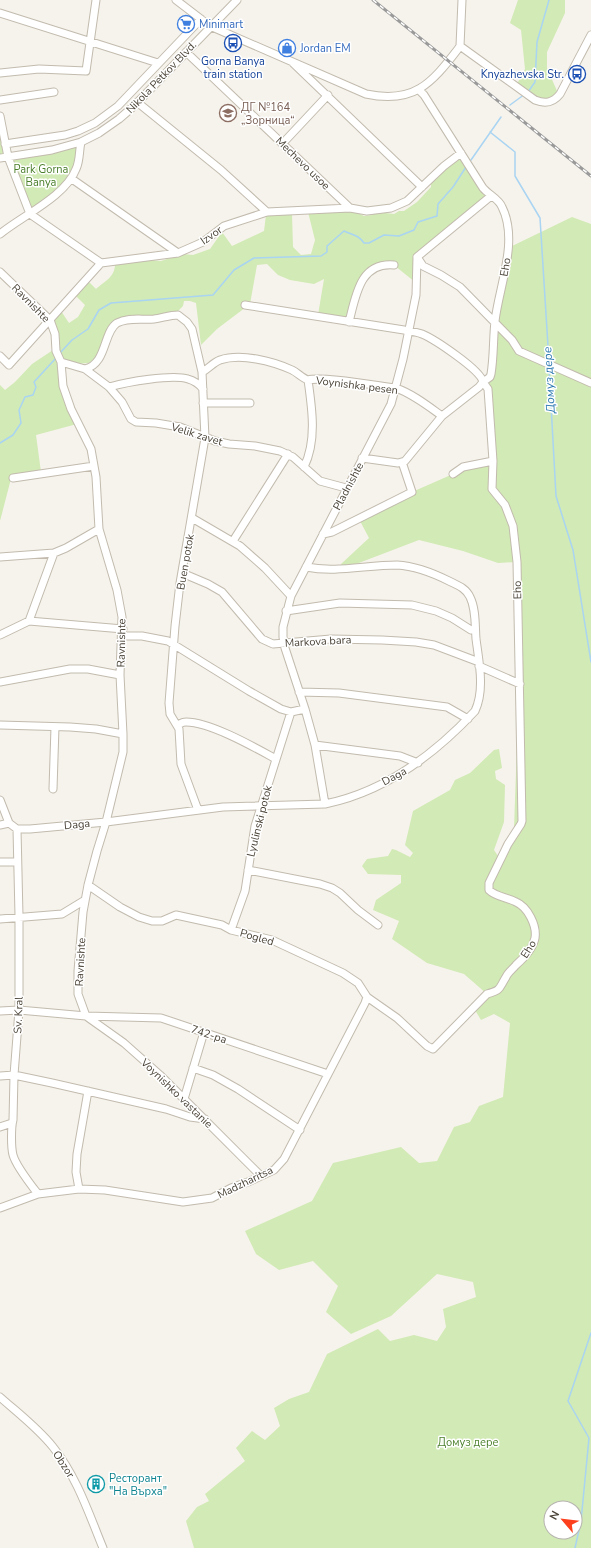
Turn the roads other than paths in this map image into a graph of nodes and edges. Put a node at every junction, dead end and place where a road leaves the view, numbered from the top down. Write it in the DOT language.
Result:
graph roads {
  1 [pos="96,0"];
  2 [pos="176,0"];
  3 [pos="237,0"];
  4 [pos="462,0"];
  5 [pos="0,13"];
  6 [pos="201,19"];
  7 [pos="210,26"];
  8 [pos="591,35"];
  9 [pos="90,42"];
  10 [pos="460,46"];
  11 [pos="186,52"];
  12 [pos="288,59"];
  13 [pos="158,63"];
  14 [pos="0,73"];
  15 [pos="419,90"];
  16 [pos="54,92"];
  17 [pos="328,96"];
  18 [pos="0,100"];
  19 [pos="137,102"];
  20 [pos="0,116"];
  21 [pos="82,142"];
  22 [pos="283,143"];
  23 [pos="5,144"];
  24 [pos="461,153"];
  25 [pos="8,157"];
  26 [pos="0,158"];
  27 [pos="72,179"];
  28 [pos="422,187"];
  29 [pos="491,196"];
  30 [pos="350,208"];
  31 [pos="267,212"];
  32 [pos="30,214"];
  33 [pos="0,234"];
  34 [pos="178,253"];
  35 [pos="417,257"];
  36 [pos="101,263"];
  37 [pos="394,265"];
  38 [pos="0,272"];
  39 [pos="245,305"];
  40 [pos="50,320"];
  41 [pos="495,321"];
  42 [pos="349,322"];
  43 [pos="410,331"];
  44 [pos="0,356"];
  45 [pos="61,362"];
  46 [pos="85,369"];
  47 [pos="202,372"];
  48 [pos="308,380"];
  49 [pos="483,382"];
  50 [pos="591,383"];
  51 [pos="109,387"];
  52 [pos="396,388"];
  53 [pos="203,390"];
  54 [pos="250,402"];
  55 [pos="203,403"];
  56 [pos="442,416"];
  57 [pos="205,438"];
  58 [pos="288,454"];
  59 [pos="362,458"];
  60 [pos="493,461"];
  61 [pos="402,462"];
  62 [pos="94,466"];
  63 [pos="304,467"];
  64 [pos="453,474"];
  65 [pos="13,478"];
  66 [pos="346,488"];
  67 [pos="192,518"];
  68 [pos="99,529"];
  69 [pos="323,534"];
  70 [pos="233,541"];
  71 [pos="54,553"];
  72 [pos="0,557"];
  73 [pos="306,567"];
  74 [pos="182,573"];
  75 [pos="291,596"];
  76 [pos="286,611"];
  77 [pos="29,621"];
  78 [pos="475,630"];
  79 [pos="122,632"];
  80 [pos="0,635"];
  81 [pos="284,643"];
  82 [pos="174,644"];
  83 [pos="479,664"];
  84 [pos="120,675"];
  85 [pos="0,682"];
  86 [pos="520,684"];
  87 [pos="299,692"];
  88 [pos="306,709"];
  89 [pos="291,712"];
  90 [pos="468,719"];
  91 [pos="0,725"];
  92 [pos="177,725"];
  93 [pos="55,727"];
  94 [pos="123,734"];
  95 [pos="315,745"];
  96 [pos="276,759"];
  97 [pos="418,763"];
  98 [pos="53,789"];
  99 [pos="0,800"];
  100 [pos="326,804"];
  101 [pos="261,807"];
  102 [pos="198,810"];
  103 [pos="106,822"];
  104 [pos="8,823"];
  105 [pos="0,825"];
  106 [pos="17,828"];
  107 [pos="0,862"];
  108 [pos="17,862"];
  109 [pos="248,870"];
  110 [pos="88,885"];
  111 [pos="86,900"];
  112 [pos="19,916"];
  113 [pos="0,919"];
  114 [pos="378,925"];
  115 [pos="231,930"];
  116 [pos="367,997"];
  117 [pos="19,1010"];
  118 [pos="0,1011"];
  119 [pos="86,1016"];
  120 [pos="204,1032"];
  121 [pos="427,1046"];
  122 [pos="193,1068"];
  123 [pos="328,1074"];
  124 [pos="14,1075"];
  125 [pos="0,1076"];
  126 [pos="88,1091"];
  127 [pos="184,1099"];
  128 [pos="205,1119"];
  129 [pos="12,1123"];
  130 [pos="0,1127"];
  131 [pos="300,1130"];
  132 [pos="261,1176"];
  133 [pos="79,1189"];
  134 [pos="38,1194"];
  135 [pos="0,1208"];
  136 [pos="0,1397"];
  137 [pos="103,1548"];
  1 -- 9 [label="street"];
  2 -- 6 [label="street"];
  3 -- 7 [label="street, Nikola Petkov Blvd."];
  4 -- 10 [label="street"];
  5 -- 9 [label="street"];
  6 -- 7 [label="street"];
  6 -- 13 [label="street, Nikola Petkov Blvd."];
  7 -- 11 [label="street, Nikola Petkov Blvd."];
  7 -- 12 [label="street"];
  8 -- 10 [label="street"];
  9 -- 13 [label="street"];
  9 -- 14 [label="street"];
  10 -- 15 [label="street"];
  11 -- 19 [label="street, Nikola Petkov Blvd."];
  11 -- 22 [label="street, Mechevo usoe"];
  12 -- 15 [label="street"];
  12 -- 17 [label="street"];
  13 -- 23 [label="street, Nikola Petkov Blvd."];
  15 -- 24 [label="street, Eho"];
  16 -- 18 [label="street"];
  17 -- 22 [label="street"];
  17 -- 28 [label="street"];
  19 -- 21 [label="street, Nikola Petkov Blvd."];
  19 -- 31 [label="street"];
  20 -- 23 [label="street"];
  21 -- 25 [label="street, Nikola Petkov Blvd."];
  21 -- 27 [label="street"];
  22 -- 30 [label="street, Mechevo usoe"];
  23 -- 25 [label="street"];
  24 -- 28 [label="street, Izvor"];
  24 -- 29 [label="street, Eho"];
  25 -- 26 [label="street, Nikola Petkov Blvd."];
  25 -- 32 [label="street"];
  27 -- 32 [label="street"];
  27 -- 34 [label="street"];
  28 -- 30 [label="street, Izvor"];
  29 -- 35 [label="street"];
  29 -- 41 [label="street, Eho"];
  30 -- 31 [label="street, Izvor"];
  31 -- 34 [label="street, Izvor"];
  32 -- 33 [label="street"];
  32 -- 36 [label="street"];
  34 -- 36 [label="street, Izvor"];
  35 -- 41 [label="street"];
  35 -- 43 [label="street, Pladnishte"];
  36 -- 40 [label="street"];
  37 -- 42 [label="street"];
  38 -- 40 [label="street, Ravnishte"];
  39 -- 42 [label="street"];
  40 -- 44 [label="street"];
  40 -- 45 [label="street, Ravnishte"];
  41 -- 49 [label="street, Eho"];
  41 -- 50 [label="street"];
  42 -- 43 [label="street"];
  43 -- 49 [label="street"];
  43 -- 52 [label="street, Pladnishte"];
  45 -- 46 [label="street, Velik zavet"];
  45 -- 62 [label="street, Ravnishte"];
  46 -- 47 [label="street, Buen potok"];
  46 -- 51 [label="street, Velik zavet"];
  47 -- 48 [label="street, Voynishka pesen"];
  47 -- 53 [label="street, Buen potok"];
  48 -- 52 [label="street, Voynishka pesen"];
  48 -- 63 [label="street"];
  49 -- 56 [label="street"];
  49 -- 60 [label="street, Eho"];
  51 -- 53 [label="street"];
  51 -- 57 [label="street, Velik zavet"];
  52 -- 56 [label="street, Voynishka pesen"];
  52 -- 59 [label="street, Pladnishte"];
  53 -- 55 [label="street, Buen potok"];
  54 -- 55 [label="street"];
  55 -- 57 [label="street, Buen potok"];
  56 -- 61 [label="street"];
  57 -- 58 [label="street, Velik zavet"];
  57 -- 67 [label="street, Buen potok"];
  58 -- 63 [label="street, Velik zavet"];
  58 -- 70 [label="street"];
  59 -- 61 [label="street"];
  59 -- 66 [label="street, Pladnishte"];
  60 -- 64 [label="street"];
  60 -- 86 [label="street, Eho"];
  61 -- 69 [label="street"];
  62 -- 65 [label="street"];
  62 -- 68 [label="street, Ravnishte"];
  63 -- 66 [label="street, Velik zavet"];
  66 -- 69 [label="street, Pladnishte"];
  67 -- 70 [label="street"];
  67 -- 74 [label="street, Buen potok"];
  68 -- 71 [label="street"];
  68 -- 79 [label="street, Ravnishte"];
  69 -- 73 [label="street, Pladnishte"];
  70 -- 75 [label="street"];
  71 -- 72 [label="street"];
  71 -- 77 [label="street"];
  73 -- 75 [label="street, Pladnishte"];
  73 -- 78 [label="street, Daga"];
  74 -- 81 [label="street, Markova bara"];
  74 -- 82 [label="street, Buen potok"];
  75 -- 76 [label="street, Pladnishte"];
  76 -- 78 [label="street"];
  76 -- 81 [label="street, Pladnishte"];
  77 -- 79 [label="street"];
  77 -- 80 [label="street"];
  78 -- 83 [label="street, Daga"];
  79 -- 82 [label="street"];
  79 -- 84 [label="street, Ravnishte"];
  81 -- 83 [label="street, Markova bara"];
  81 -- 87 [label="street, Pladnishte"];
  82 -- 89 [label="street"];
  82 -- 92 [label="street, Buen potok"];
  83 -- 86 [label="street, Markova bara"];
  83 -- 90 [label="street, Daga"];
  84 -- 85 [label="street"];
  84 -- 94 [label="street, Ravnishte"];
  86 -- 121 [label="street, Eho"];
  87 -- 88 [label="street, Pladnishte"];
  87 -- 90 [label="street"];
  88 -- 89 [label="street"];
  88 -- 95 [label="street, Pladnishte"];
  89 -- 96 [label="street, Lyulinski potok"];
  90 -- 97 [label="street, Daga"];
  91 -- 93 [label="street"];
  92 -- 96 [label="street"];
  92 -- 102 [label="street, Buen potok"];
  93 -- 94 [label="street"];
  93 -- 98 [label="street"];
  94 -- 103 [label="street, Ravnishte"];
  95 -- 97 [label="street"];
  95 -- 100 [label="street, Pladnishte"];
  96 -- 101 [label="street, Lyulinski potok"];
  97 -- 100 [label="street, Daga"];
  99 -- 104 [label="street"];
  100 -- 101 [label="street, Daga"];
  101 -- 102 [label="street, Daga"];
  101 -- 109 [label="street, Lyulinski potok"];
  102 -- 103 [label="street, Daga"];
  103 -- 106 [label="street, Daga"];
  103 -- 110 [label="street, Ravnishte"];
  104 -- 105 [label="street"];
  104 -- 106 [label="street, Daga"];
  106 -- 108 [label="street, Sv. Kral"];
  107 -- 108 [label="street"];
  108 -- 112 [label="street, Sv. Kral"];
  109 -- 114 [label="street"];
  109 -- 115 [label="street, Lyulinski potok"];
  110 -- 111 [label="street, Ravnishte"];
  110 -- 115 [label="street, Pogled"];
  111 -- 112 [label="street"];
  111 -- 119 [label="street, Ravnishte"];
  112 -- 113 [label="street"];
  112 -- 117 [label="street, Sv. Kral"];
  115 -- 116 [label="street, Pogled"];
  116 -- 121 [label="street, Pogled"];
  116 -- 123 [label="street, Madzharitsa"];
  117 -- 118 [label="street, 742-ра"];
  117 -- 119 [label="street, 742-ра"];
  117 -- 124 [label="street, Sv. Kral"];
  119 -- 120 [label="street, 742-ра"];
  119 -- 127 [label="street, Voynishko vastanie"];
  120 -- 122 [label="street"];
  120 -- 123 [label="street, 742-ра"];
  122 -- 127 [label="street"];
  122 -- 131 [label="street"];
  123 -- 131 [label="street, Madzharitsa"];
  124 -- 125 [label="street"];
  124 -- 126 [label="street"];
  124 -- 129 [label="street, Sv. Kral"];
  126 -- 128 [label="street"];
  126 -- 133 [label="street"];
  127 -- 128 [label="street, Voynishko vastanie"];
  128 -- 132 [label="street, Voynishko vastanie"];
  129 -- 130 [label="street"];
  129 -- 134 [label="street, Sv. Kral"];
  131 -- 132 [label="street, Madzharitsa"];
  132 -- 133 [label="street, Madzharitsa"];
  133 -- 134 [label="street, Madzharitsa"];
  134 -- 135 [label="street, Madzharitsa"];
  136 -- 137 [label="street, Obzor"];
}
